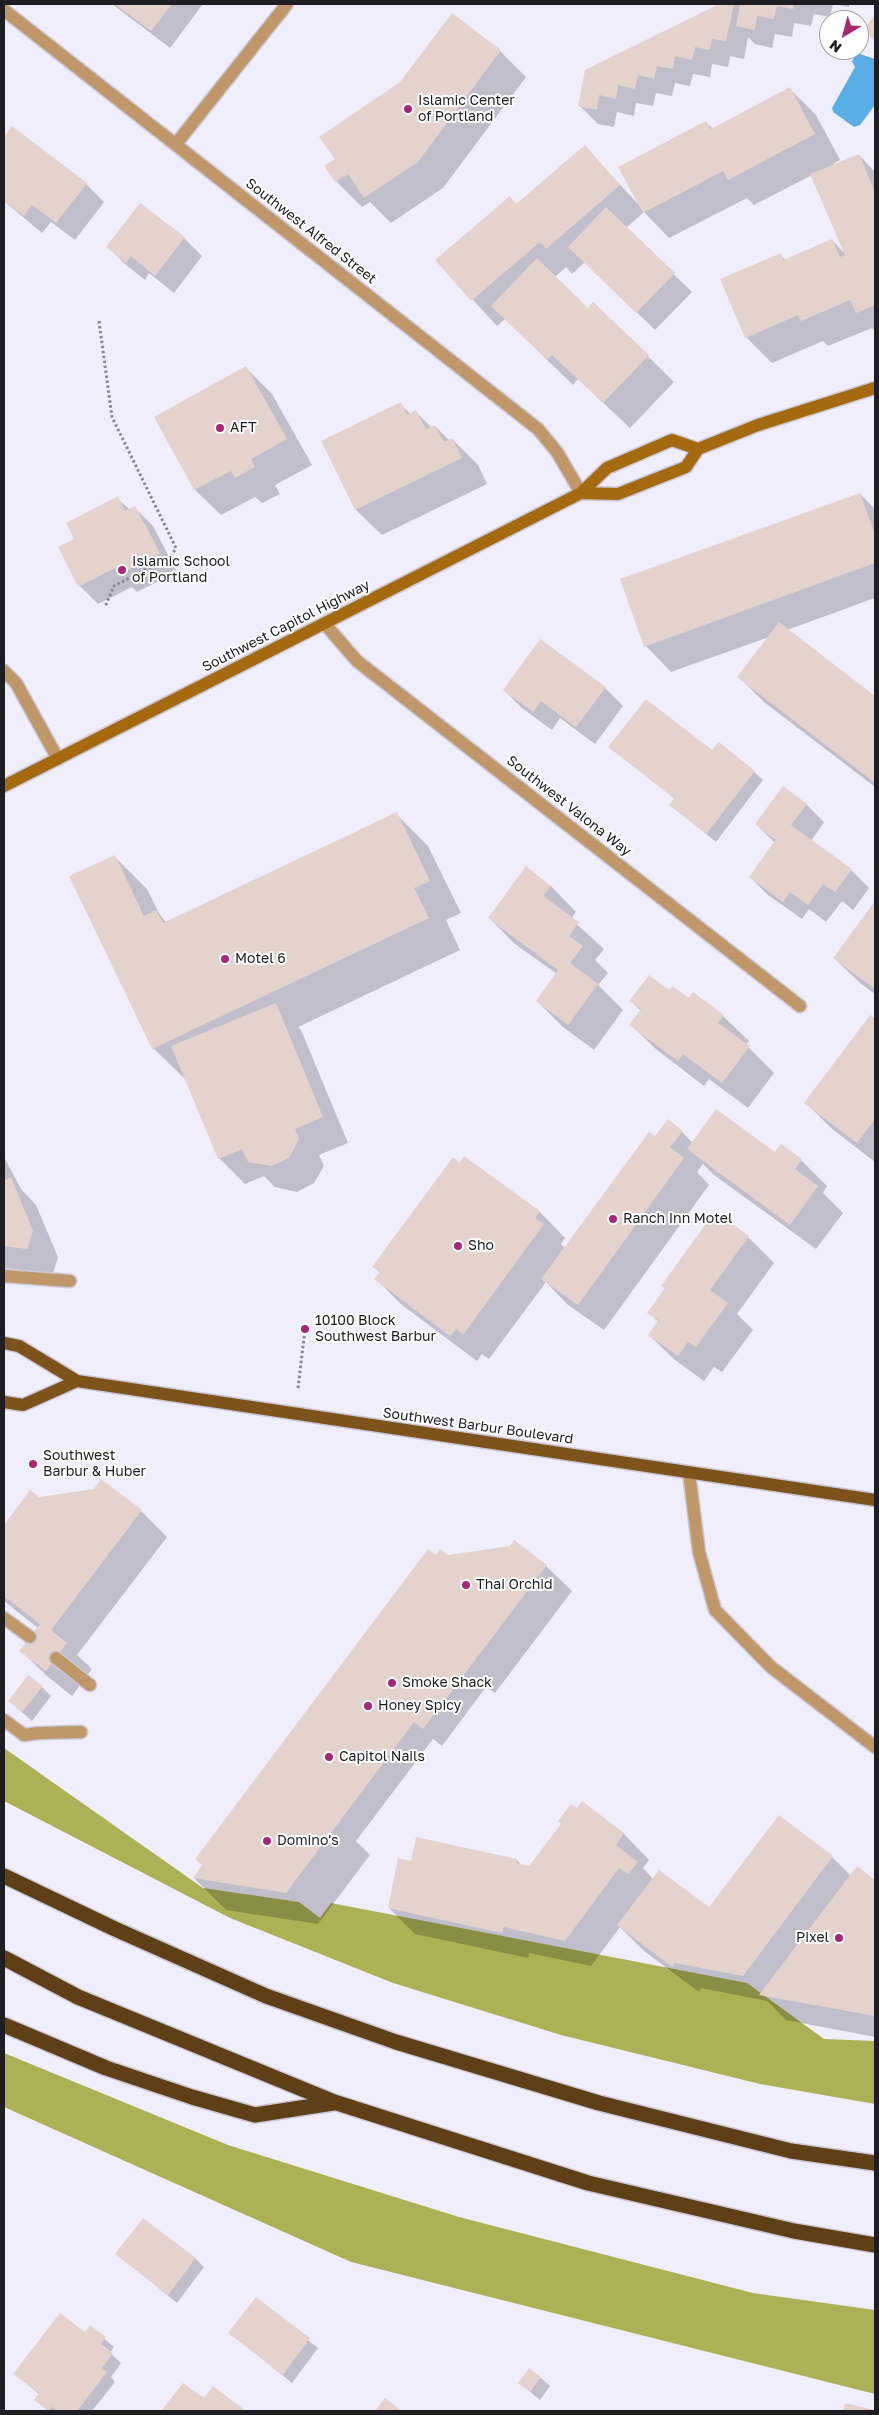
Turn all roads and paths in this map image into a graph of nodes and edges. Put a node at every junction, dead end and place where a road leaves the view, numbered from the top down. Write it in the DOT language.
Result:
graph roads {
  1 [pos="287,4"];
  2 [pos="4,10"];
  3 [pos="176,144"];
  4 [pos="99,321"];
  5 [pos="875,388"];
  6 [pos="698,449"];
  7 [pos="581,494"];
  8 [pos="105,607"];
  9 [pos="325,624"];
  10 [pos="4,671"];
  11 [pos="58,758"];
  12 [pos="4,786"];
  13 [pos="800,1006"];
  14 [pos="4,1276"];
  15 [pos="70,1281"];
  16 [pos="305,1329"];
  17 [pos="4,1343"];
  18 [pos="76,1381"];
  19 [pos="4,1402"];
  20 [pos="295,1414"];
  21 [pos="690,1473"];
  22 [pos="875,1500"];
  23 [pos="4,1618"];
  24 [pos="30,1637"];
  25 [pos="56,1658"];
  26 [pos="90,1685"];
  27 [pos="4,1720"];
  28 [pos="82,1732"];
  29 [pos="875,1747"];
  30 [pos="4,1876"];
  31 [pos="4,1958"];
  32 [pos="4,2025"];
  33 [pos="334,2102"];
  34 [pos="875,2163"];
  35 [pos="875,2245"];
  1 -- 3 [label="street"];
  2 -- 3 [label="street, Southwest Alfred Street"];
  3 -- 7 [label="street, Southwest Alfred Street"];
  4 -- 8 [label="path"];
  5 -- 6 [label="main road"];
  6 -- 7 [label="main road, Southwest Capitol Highway"];
  6 -- 7 [label="main road, Southwest Capitol Highway"];
  7 -- 9 [label="main road, Southwest Capitol Highway"];
  9 -- 11 [label="main road, Southwest Capitol Highway"];
  9 -- 13 [label="street, Southwest Valona Way"];
  10 -- 11 [label="street"];
  11 -- 12 [label="main road, Southwest Capitol Highway"];
  14 -- 15 [label="street"];
  16 -- 20 [label="path"];
  17 -- 18 [label="main road, Southwest Barbur Boulevard"];
  18 -- 19 [label="main road"];
  18 -- 20 [label="main road, Southwest Barbur Boulevard"];
  20 -- 21 [label="main road, Southwest Barbur Boulevard"];
  21 -- 22 [label="main road, Southwest Barbur Boulevard"];
  21 -- 29 [label="street"];
  23 -- 24 [label="street"];
  25 -- 26 [label="street"];
  27 -- 28 [label="street"];
  30 -- 34 [label="highway"];
  31 -- 33 [label="highway"];
  32 -- 33 [label="highway"];
  33 -- 35 [label="highway"];
}
